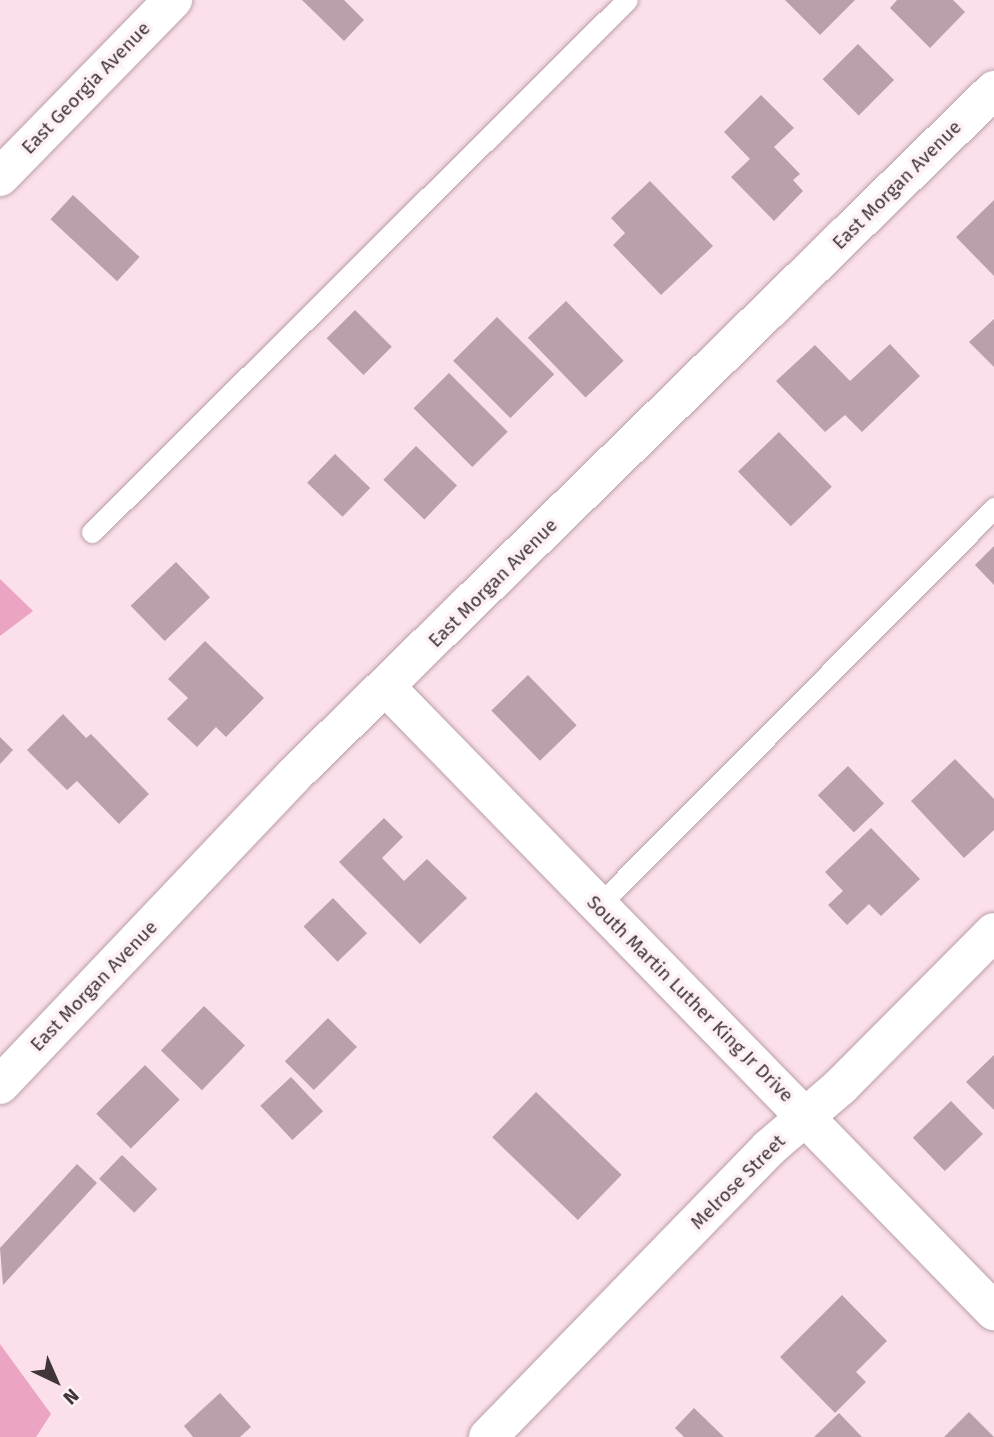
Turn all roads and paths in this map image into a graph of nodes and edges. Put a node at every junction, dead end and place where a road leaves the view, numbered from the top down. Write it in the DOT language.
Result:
graph roads {
  1 [pos="173,0"];
  2 [pos="627,0"];
  3 [pos="994,90"];
  4 [pos="0,177"];
  5 [pos="994,508"];
  6 [pos="92,532"];
  7 [pos="387,688"];
  8 [pos="597,907"];
  9 [pos="994,932"];
  10 [pos="0,1085"];
  11 [pos="808,1116"];
  12 [pos="994,1311"];
  13 [pos="488,1437"];
  1 -- 4 [label="street, East Georgia Avenue"];
  2 -- 6 [label="lane"];
  3 -- 7 [label="street, East Morgan Avenue"];
  5 -- 8 [label="lane"];
  7 -- 8 [label="street, South Martin Luther King Jr Drive"];
  7 -- 10 [label="street, East Morgan Avenue"];
  8 -- 11 [label="street, South Martin Luther King Jr Drive"];
  9 -- 11 [label="street, Melrose Street"];
  11 -- 12 [label="street, South Martin Luther King Jr Drive"];
  11 -- 13 [label="street, Melrose Street"];
}
